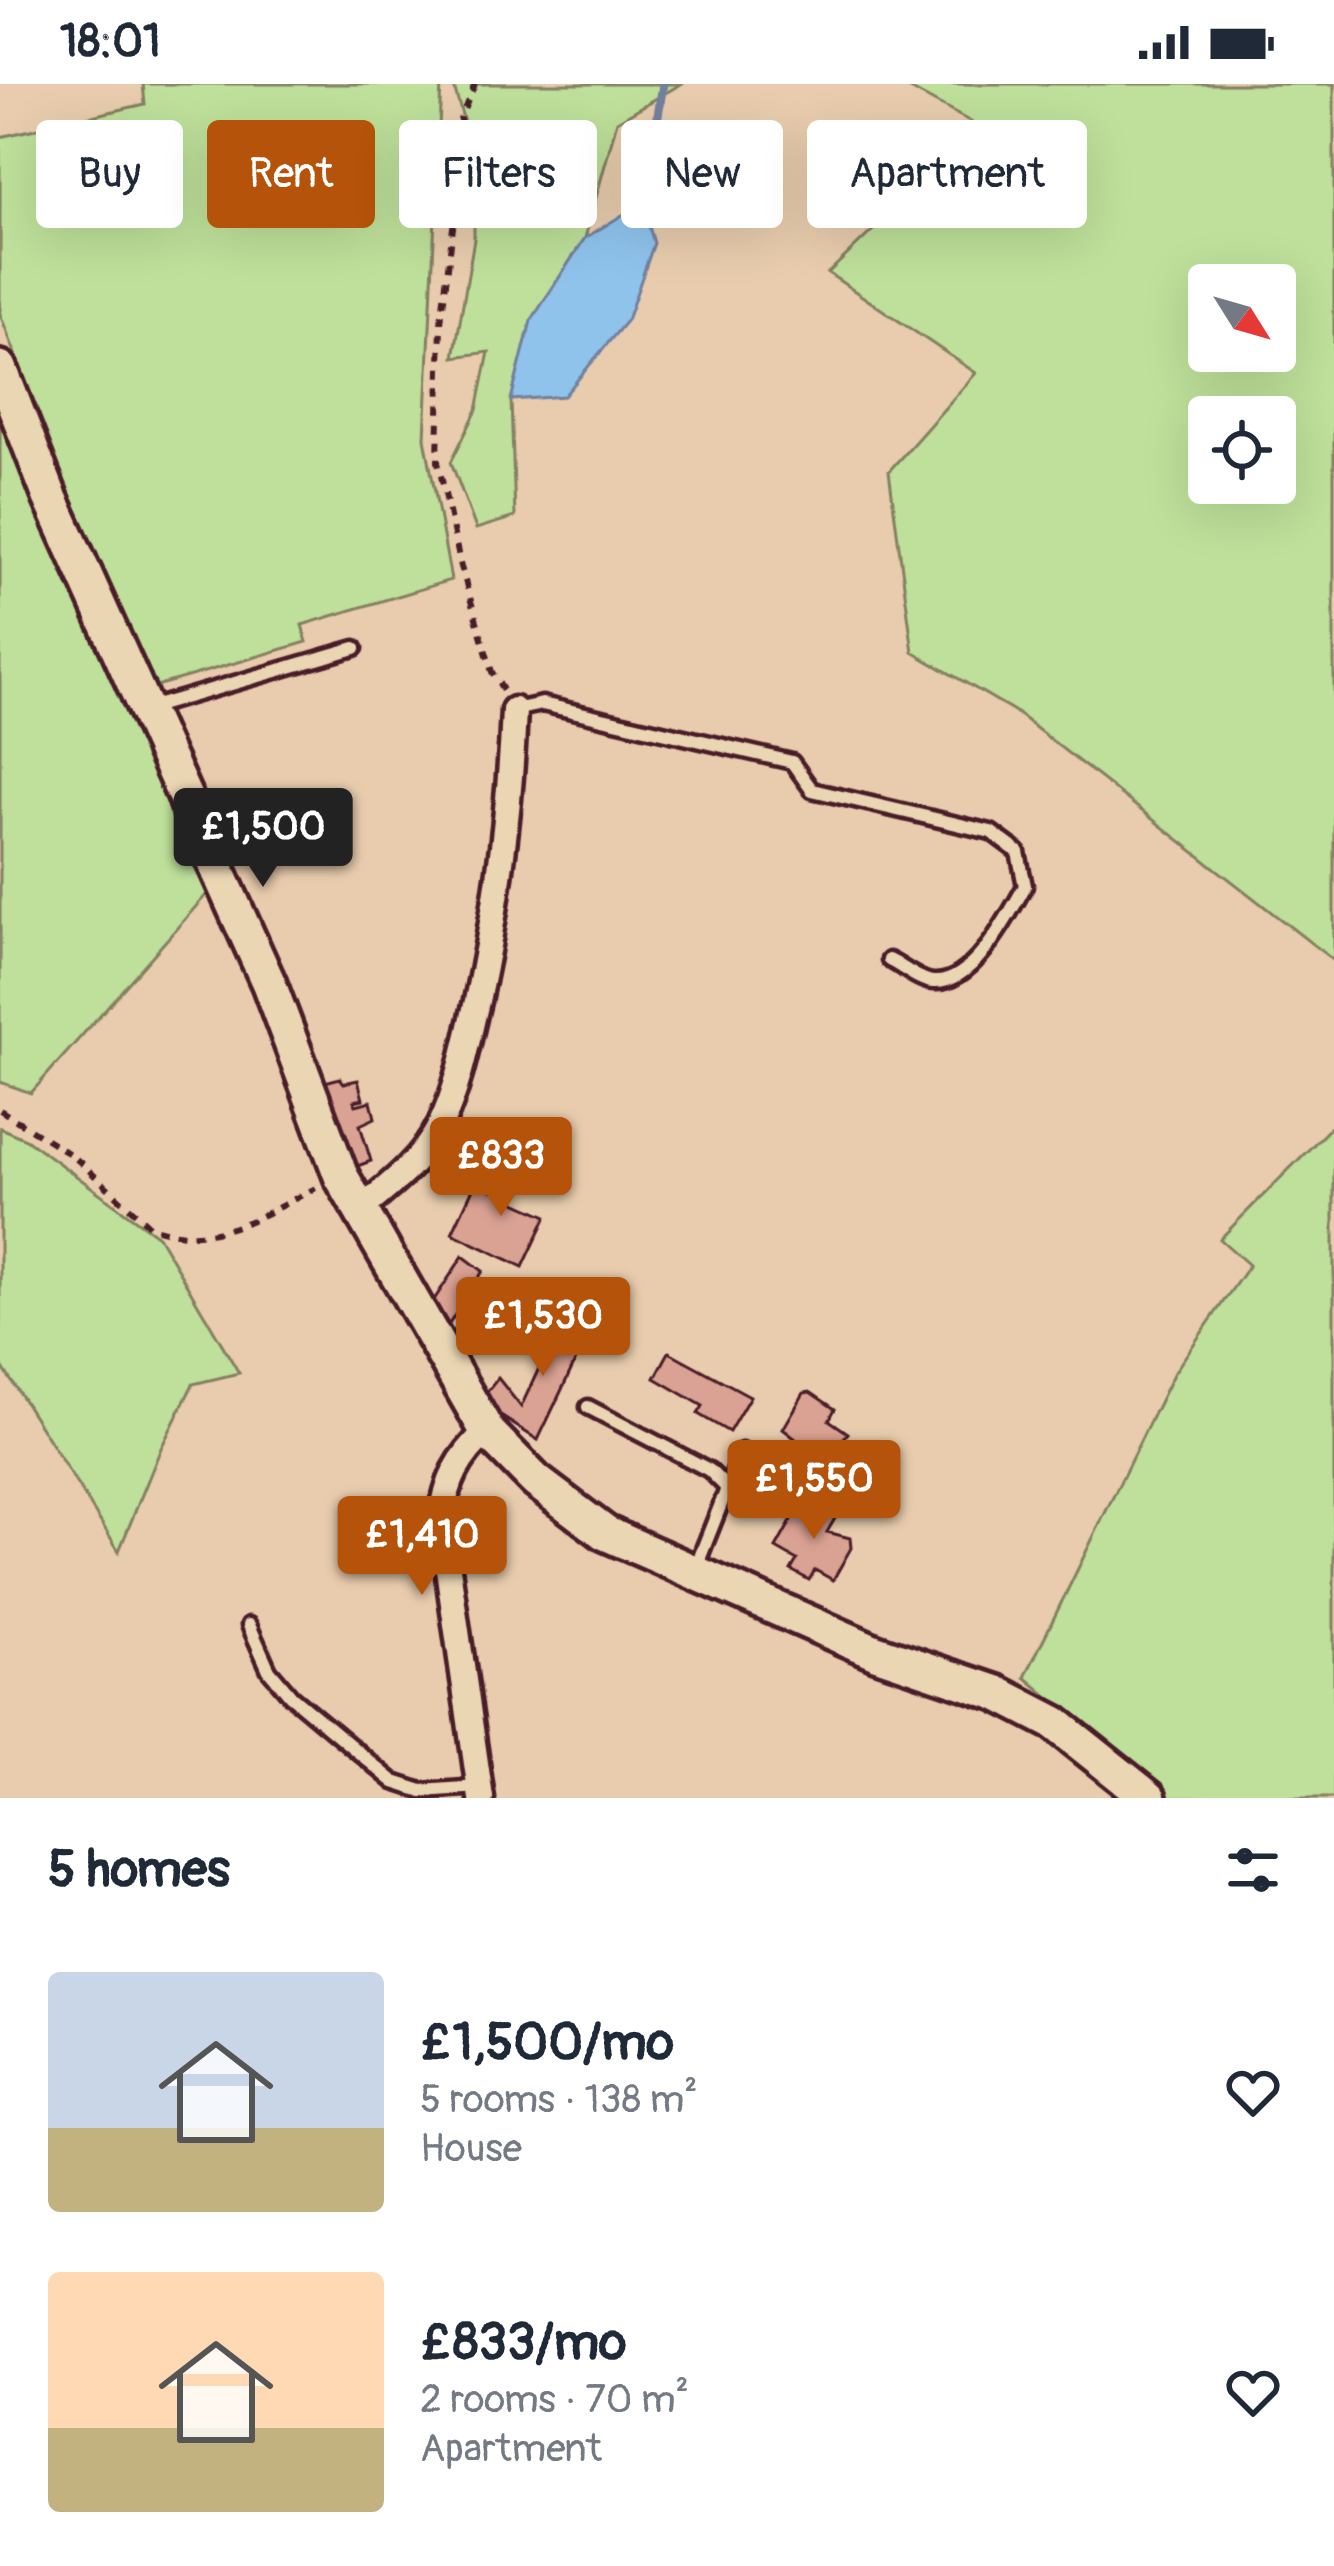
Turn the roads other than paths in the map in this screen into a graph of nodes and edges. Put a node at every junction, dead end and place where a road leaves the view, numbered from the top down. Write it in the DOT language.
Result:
graph roads {
  1 [pos="0,368"];
  2 [pos="355,648"];
  3 [pos="145,710"];
  4 [pos="514,710"];
  5 [pos="890,960"];
  6 [pos="360,1210"];
  7 [pos="588,1407"];
  8 [pos="487,1431"];
  9 [pos="742,1451"];
  10 [pos="725,1486"];
  11 [pos="694,1573"];
  12 [pos="249,1625"];
  13 [pos="480,1792"];
  14 [pos="1149,1798"];
  1 -- 3 [label="street"];
  2 -- 3 [label="lane"];
  3 -- 6 [label="street"];
  4 -- 5 [label="lane"];
  4 -- 6 [label="street"];
  6 -- 8 [label="street"];
  7 -- 10 [label="lane"];
  8 -- 11 [label="street"];
  8 -- 13 [label="street"];
  9 -- 10 [label="lane"];
  10 -- 11 [label="lane"];
  11 -- 14 [label="street"];
  12 -- 13 [label="lane"];
}
